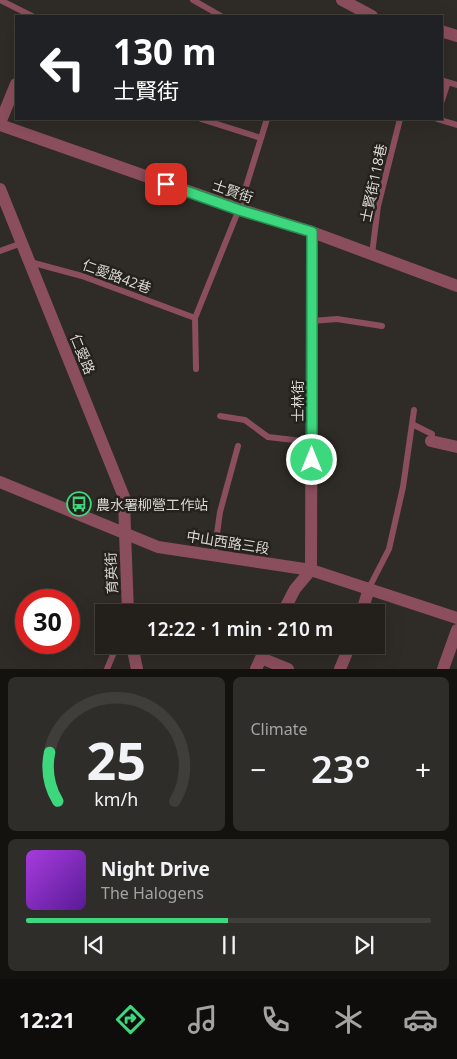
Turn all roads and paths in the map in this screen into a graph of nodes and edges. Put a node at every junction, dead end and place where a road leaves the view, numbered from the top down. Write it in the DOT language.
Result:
graph roads {
  1 [pos="0,0"];
  2 [pos="193,0"];
  3 [pos="342,0"];
  4 [pos="30,15"];
  5 [pos="219,15"];
  6 [pos="370,15"];
  7 [pos="443,32"];
  8 [pos="457,36"];
  9 [pos="445,81"];
  10 [pos="457,85"];
  11 [pos="15,86"];
  12 [pos="204,120"];
  13 [pos="266,120"];
  14 [pos="400,120"];
  15 [pos="440,120"];
  16 [pos="0,124"];
  17 [pos="457,125"];
  18 [pos="261,138"];
  19 [pos="0,189"];
  20 [pos="239,210"];
  21 [pos="312,232"];
  22 [pos="22,243"];
  23 [pos="0,251"];
  24 [pos="372,254"];
  25 [pos="30,262"];
  26 [pos="457,286"];
  27 [pos="195,318"];
  28 [pos="312,321"];
  29 [pos="382,326"];
  30 [pos="196,369"];
  31 [pos="414,410"];
  32 [pos="220,416"];
  33 [pos="412,424"];
  34 [pos="431,441"];
  35 [pos="312,442"];
  36 [pos="238,446"];
  37 [pos="457,447"];
  38 [pos="0,482"];
  39 [pos="124,532"];
  40 [pos="214,555"];
  41 [pos="311,570"];
  42 [pos="369,588"];
  43 [pos="128,604"];
  44 [pos="287,604"];
  45 [pos="364,604"];
  46 [pos="457,618"];
  47 [pos="457,630"];
  48 [pos="114,654"];
  49 [pos="134,654"];
  50 [pos="346,654"];
  51 [pos="258,663"];
  52 [pos="107,669"];
  53 [pos="137,669"];
  54 [pos="288,669"];
  55 [pos="340,669"];
  56 [pos="443,669"];
  1 -- 4 [label="lane"];
  2 -- 5 [label="lane"];
  3 -- 6 [label="street"];
  7 -- 8 [label="street"];
  9 -- 10 [label="lane"];
  11 -- 16 [label="street"];
  12 -- 18 [label="lane"];
  13 -- 18 [label="lane"];
  14 -- 24 [label="lane, 士賢街118巷"];
  15 -- 17 [label="lane"];
  16 -- 20 [label="street, 士賢街"];
  18 -- 20 [label="lane"];
  19 -- 22 [label="street, 仁愛路"];
  20 -- 21 [label="street, 士賢街"];
  20 -- 27 [label="lane"];
  21 -- 24 [label="street, 士賢街"];
  21 -- 28 [label="street, 士林街"];
  22 -- 23 [label="lane"];
  22 -- 25 [label="street, 仁愛路"];
  24 -- 26 [label="street, 士賢街"];
  25 -- 27 [label="lane, 仁愛路42巷"];
  25 -- 39 [label="street, 仁愛路"];
  27 -- 30 [label="lane"];
  28 -- 29 [label="lane"];
  28 -- 35 [label="street, 士林街"];
  31 -- 33 [label="lane"];
  32 -- 35 [label="lane"];
  33 -- 34 [label="lane"];
  33 -- 42 [label="lane"];
  34 -- 37 [label="street"];
  35 -- 41 [label="street, 士林街"];
  36 -- 40 [label="lane"];
  38 -- 39 [label="street, 中山西路三段"];
  39 -- 40 [label="street, 中山西路三段"];
  39 -- 43 [label="street, 育英街"];
  40 -- 41 [label="street, 中山西路三段"];
  41 -- 42 [label="street, 中山西路三段"];
  41 -- 44 [label="street"];
  42 -- 45 [label="street"];
  42 -- 46 [label="street, 中山西路三段"];
  47 -- 56 [label="street"];
  48 -- 52 [label="lane"];
  49 -- 53 [label="street"];
  50 -- 55 [label="street"];
  51 -- 54 [label="street"];
}
